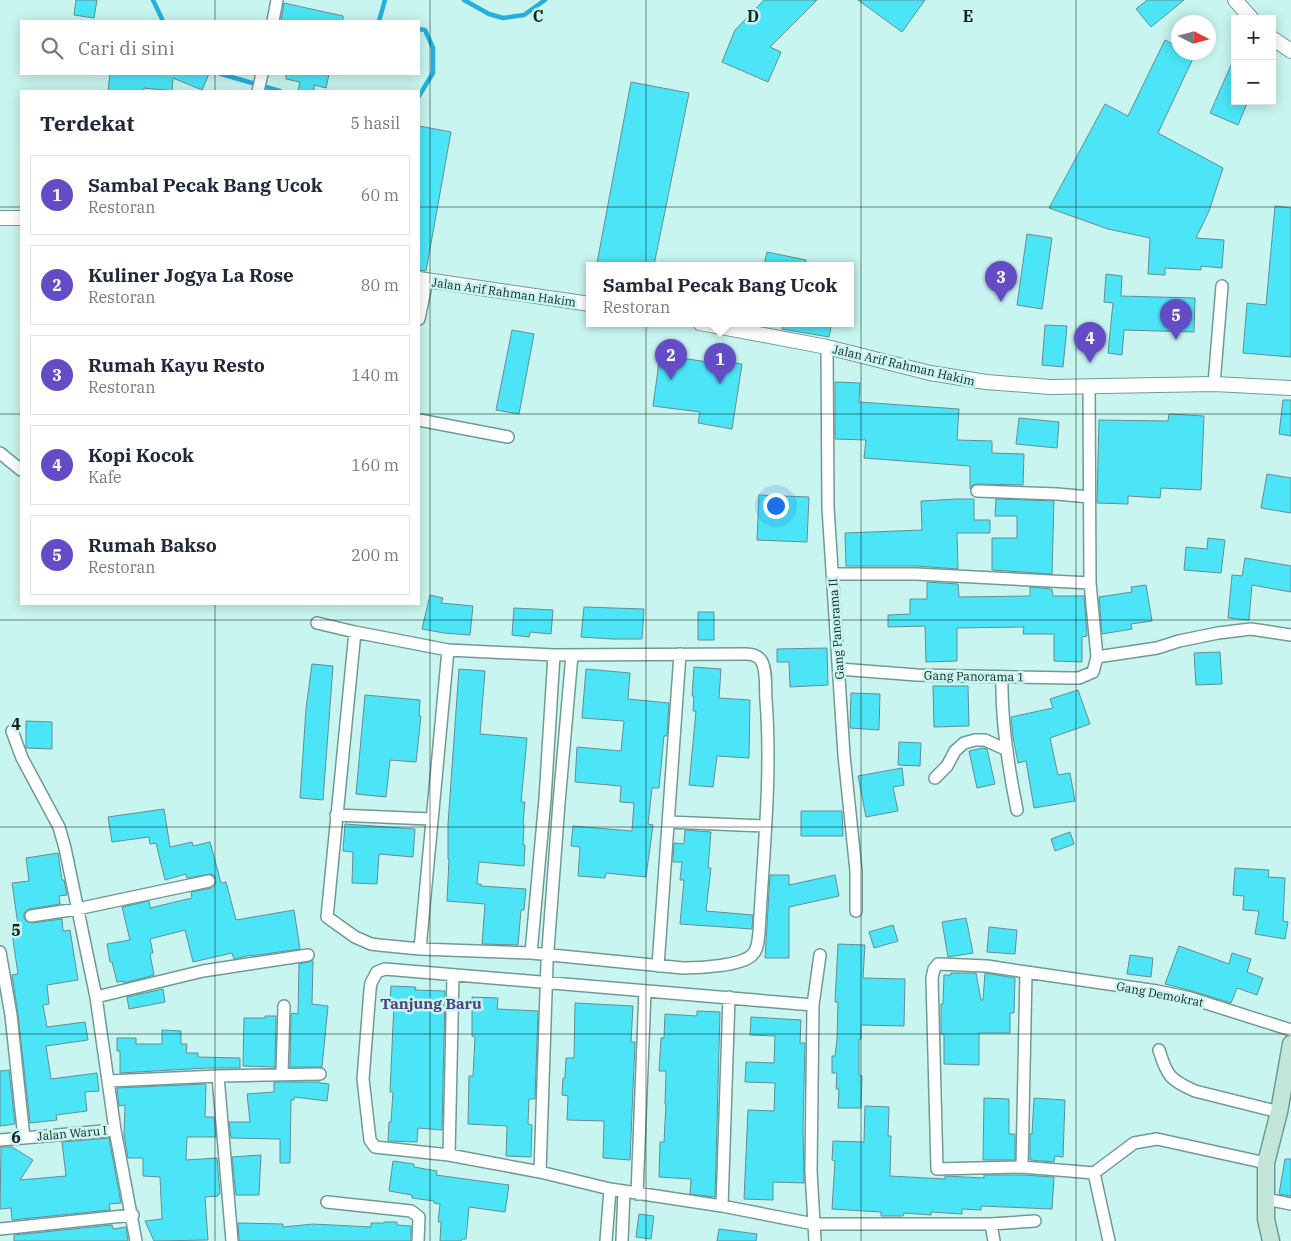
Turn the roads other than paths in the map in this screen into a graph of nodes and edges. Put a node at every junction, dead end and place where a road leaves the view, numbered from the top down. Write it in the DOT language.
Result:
graph roads {
  1 [pos="277,0"];
  2 [pos="1234,0"];
  3 [pos="1248,15"];
  4 [pos="273,20"];
  5 [pos="1276,41"];
  6 [pos="1291,51"];
  7 [pos="0,218"];
  8 [pos="20,218"];
  9 [pos="423,280"];
  10 [pos="1222,286"];
  11 [pos="586,303"];
  12 [pos="420,309"];
  13 [pos="721,327"];
  14 [pos="827,347"];
  15 [pos="1214,384"];
  16 [pos="1089,387"];
  17 [pos="1291,388"];
  18 [pos="420,420"];
  19 [pos="508,437"];
  20 [pos="0,453"];
  21 [pos="20,469"];
  22 [pos="977,491"];
  23 [pos="1089,497"];
  24 [pos="832,574"];
  25 [pos="1090,583"];
  26 [pos="317,623"];
  27 [pos="355,632"];
  28 [pos="1291,635"];
  29 [pos="448,650"];
  30 [pos="680,654"];
  31 [pos="554,655"];
  32 [pos="572,655"];
  33 [pos="1097,657"];
  34 [pos="839,669"];
  35 [pos="1002,677"];
  36 [pos="12,731"];
  37 [pos="1006,750"];
  38 [pos="935,778"];
  39 [pos="1017,810"];
  40 [pos="336,815"];
  41 [pos="431,819"];
  42 [pos="668,822"];
  43 [pos="765,826"];
  44 [pos="209,881"];
  45 [pos="76,909"];
  46 [pos="856,911"];
  47 [pos="31,916"];
  48 [pos="420,950"];
  49 [pos="0,952"];
  50 [pos="530,953"];
  51 [pos="308,955"];
  52 [pos="820,955"];
  53 [pos="547,959"];
  54 [pos="658,966"];
  55 [pos="1026,972"];
  56 [pos="453,975"];
  57 [pos="546,980"];
  58 [pos="645,991"];
  59 [pos="96,997"];
  60 [pos="729,997"];
  61 [pos="813,1005"];
  62 [pos="284,1006"];
  63 [pos="6,1015"];
  64 [pos="1291,1030"];
  65 [pos="1291,1044"];
  66 [pos="1160,1050"];
  67 [pos="282,1074"];
  68 [pos="320,1074"];
  69 [pos="218,1076"];
  70 [pos="109,1081"];
  71 [pos="1279,1112"];
  72 [pos="115,1130"];
  73 [pos="24,1138"];
  74 [pos="0,1140"];
  75 [pos="449,1155"];
  76 [pos="1266,1163"];
  77 [pos="1022,1166"];
  78 [pos="540,1172"];
  79 [pos="1094,1173"];
  80 [pos="610,1189"];
  81 [pos="624,1191"];
  82 [pos="637,1194"];
  83 [pos="1266,1199"];
  84 [pos="327,1202"];
  85 [pos="1291,1204"];
  86 [pos="722,1206"];
  87 [pos="133,1215"];
  88 [pos="1035,1221"];
  89 [pos="814,1224"];
  90 [pos="991,1224"];
  91 [pos="0,1229"];
  92 [pos="136,1241"];
  93 [pos="232,1241"];
  94 [pos="418,1241"];
  95 [pos="606,1241"];
  96 [pos="622,1241"];
  97 [pos="814,1241"];
  98 [pos="994,1241"];
  99 [pos="1109,1241"];
  100 [pos="1271,1241"];
  1 -- 4 [label="street"];
  2 -- 3 [label="street"];
  5 -- 6 [label="street"];
  7 -- 8 [label="street"];
  9 -- 11 [label="street, Jalan Arif Rahman Hakim"];
  9 -- 12 [label="street"];
  10 -- 15 [label="street"];
  13 -- 14 [label="street, Jalan Arif Rahman Hakim"];
  14 -- 16 [label="street, Jalan Arif Rahman Hakim"];
  14 -- 24 [label="street, Gang Panorama II"];
  15 -- 16 [label="street, Jalan Arif Rahman Hakim"];
  15 -- 17 [label="street, Jalan Arif Rahman Hakim"];
  16 -- 23 [label="street"];
  18 -- 19 [label="street"];
  20 -- 21 [label="street"];
  22 -- 23 [label="street"];
  23 -- 25 [label="street"];
  24 -- 25 [label="street"];
  24 -- 34 [label="street, Gang Panorama II"];
  25 -- 33 [label="street"];
  26 -- 27 [label="street"];
  27 -- 29 [label="street"];
  27 -- 40 [label="street"];
  28 -- 33 [label="street"];
  29 -- 31 [label="street"];
  29 -- 41 [label="street"];
  30 -- 32 [label="street"];
  30 -- 42 [label="street"];
  30 -- 43 [label="street"];
  31 -- 32 [label="street"];
  31 -- 50 [label="street"];
  32 -- 53 [label="street"];
  33 -- 35 [label="street, Gang Panorama 1"];
  34 -- 35 [label="street, Gang Panorama 1"];
  34 -- 46 [label="street, Gang Panorama II"];
  35 -- 37 [label="street"];
  36 -- 45 [label="street"];
  37 -- 38 [label="street"];
  37 -- 39 [label="street"];
  40 -- 41 [label="street"];
  40 -- 48 [label="street"];
  41 -- 48 [label="street"];
  42 -- 43 [label="street"];
  42 -- 54 [label="street"];
  43 -- 54 [label="street"];
  44 -- 45 [label="street"];
  45 -- 47 [label="street"];
  45 -- 59 [label="street"];
  48 -- 50 [label="street"];
  49 -- 63 [label="street"];
  50 -- 53 [label="street"];
  51 -- 59 [label="street"];
  52 -- 61 [label="street"];
  53 -- 54 [label="street"];
  53 -- 57 [label="street"];
  55 -- 64 [label="street, Gang Demokrat"];
  55 -- 77 [label="street"];
  55 -- 77 [label="street, Gang Demokrat"];
  56 -- 57 [label="street"];
  56 -- 75 [label="street"];
  56 -- 75 [label="street"];
  57 -- 58 [label="street"];
  57 -- 78 [label="street"];
  58 -- 60 [label="street"];
  58 -- 82 [label="street"];
  59 -- 70 [label="street"];
  60 -- 61 [label="street"];
  60 -- 86 [label="street"];
  61 -- 89 [label="street"];
  62 -- 67 [label="street"];
  63 -- 73 [label="street"];
  65 -- 71 [label="main road"];
  66 -- 71 [label="street"];
  67 -- 68 [label="street"];
  67 -- 69 [label="street"];
  69 -- 70 [label="street"];
  69 -- 93 [label="street"];
  70 -- 72 [label="street"];
  71 -- 76 [label="main road"];
  72 -- 73 [label="street, Jalan Waru I"];
  72 -- 87 [label="street"];
  73 -- 74 [label="street, Jalan Waru I"];
  75 -- 78 [label="street"];
  76 -- 79 [label="street"];
  76 -- 83 [label="main road"];
  77 -- 79 [label="street"];
  78 -- 80 [label="street"];
  79 -- 99 [label="street"];
  80 -- 81 [label="street"];
  80 -- 95 [label="street"];
  81 -- 82 [label="street"];
  81 -- 96 [label="street"];
  82 -- 86 [label="street"];
  83 -- 85 [label="street"];
  83 -- 100 [label="main road"];
  84 -- 94 [label="street"];
  86 -- 89 [label="street"];
  87 -- 91 [label="street"];
  87 -- 92 [label="street"];
  88 -- 90 [label="street"];
  89 -- 90 [label="street"];
  89 -- 97 [label="street"];
  90 -- 98 [label="street"];
}
